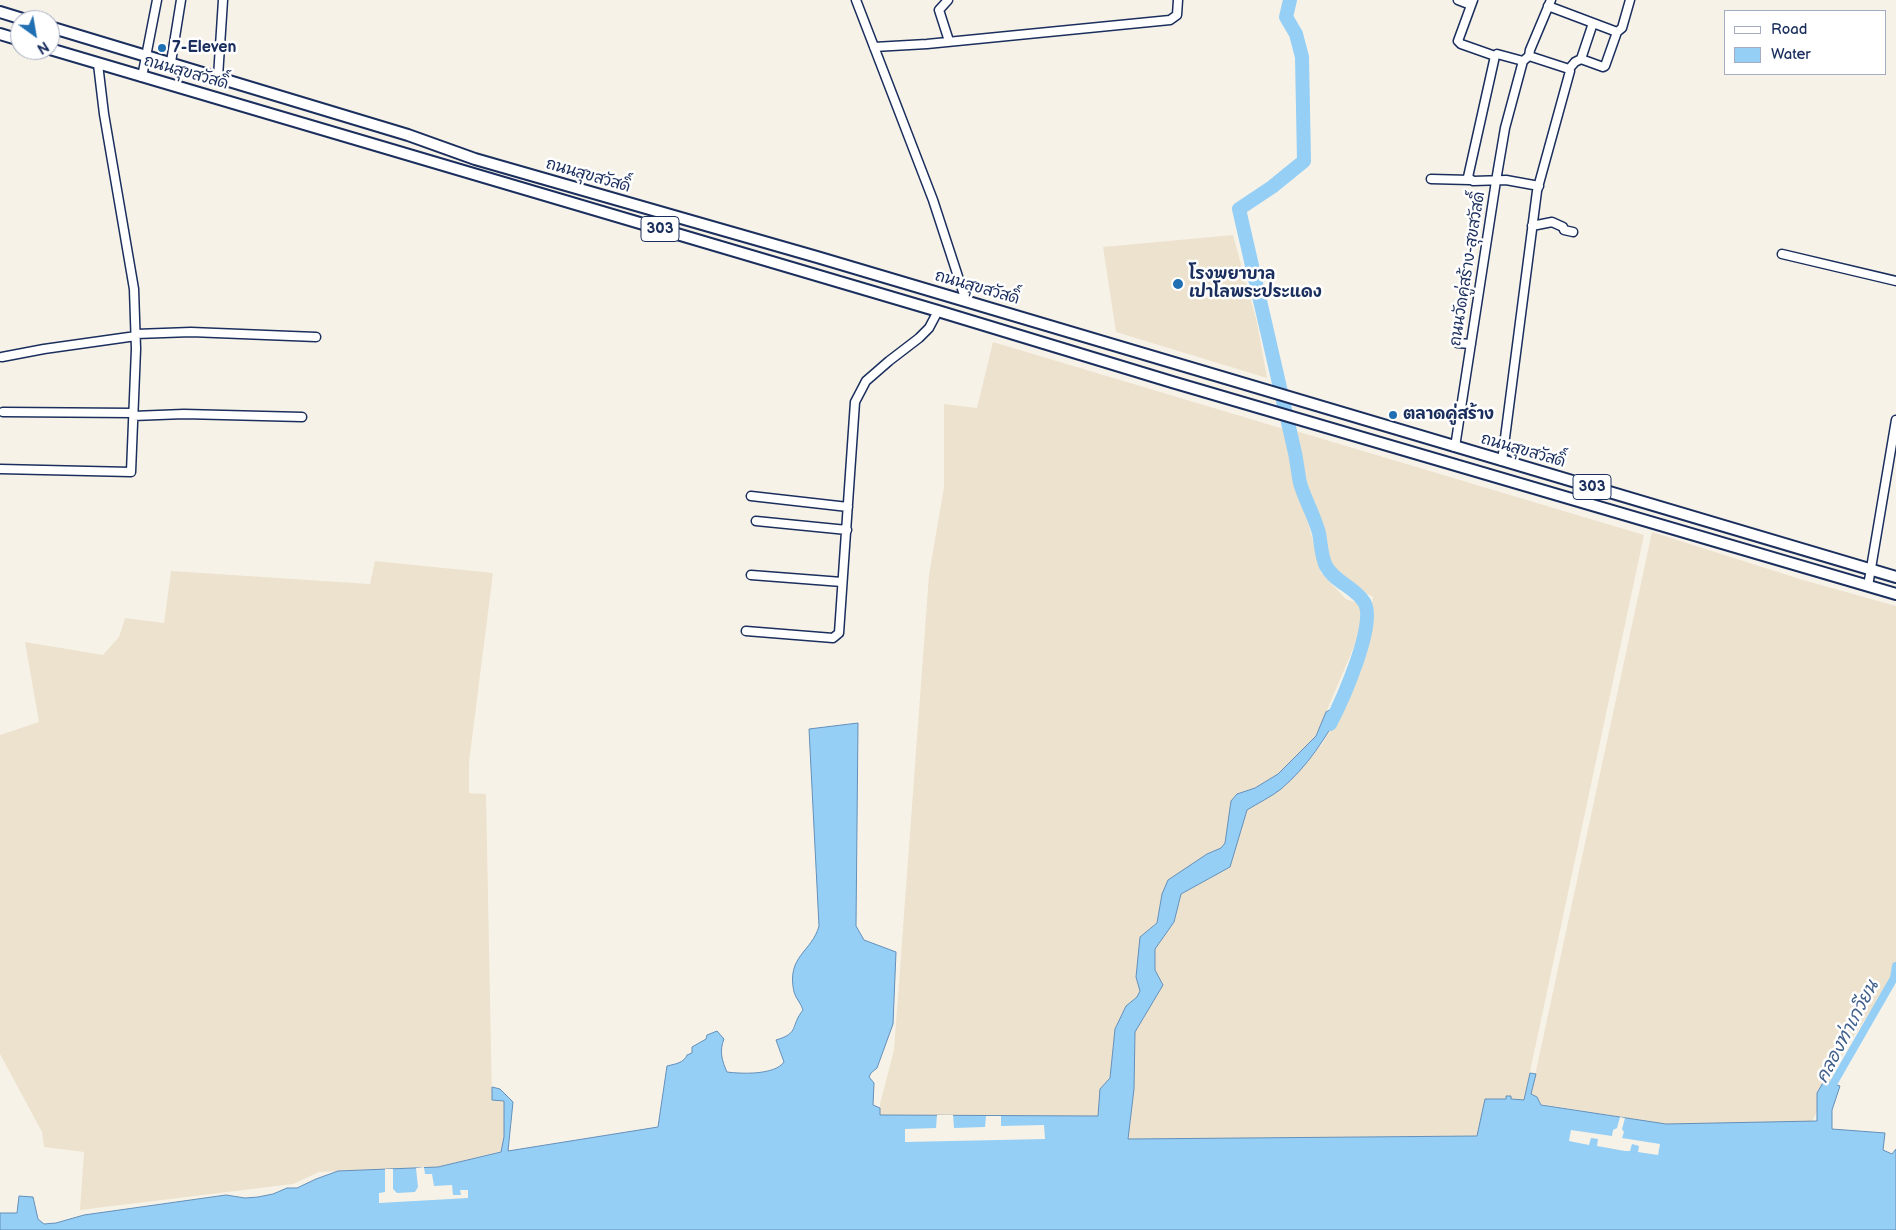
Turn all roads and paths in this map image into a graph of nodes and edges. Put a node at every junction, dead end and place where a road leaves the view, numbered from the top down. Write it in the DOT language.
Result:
graph roads {
  1 [pos="157,0"];
  2 [pos="181,0"];
  3 [pos="223,0"];
  4 [pos="856,0"];
  5 [pos="948,0"];
  6 [pos="1178,0"];
  7 [pos="1458,0"];
  8 [pos="1630,0"];
  9 [pos="1472,2"];
  10 [pos="1550,3"];
  11 [pos="1593,23"];
  12 [pos="60,30"];
  13 [pos="1617,32"];
  14 [pos="949,41"];
  15 [pos="874,47"];
  16 [pos="60,52"];
  17 [pos="147,55"];
  18 [pos="1495,56"];
  19 [pos="1526,58"];
  20 [pos="1581,59"];
  21 [pos="171,62"];
  22 [pos="98,64"];
  23 [pos="1569,69"];
  24 [pos="142,77"];
  25 [pos="218,77"];
  26 [pos="1431,179"];
  27 [pos="1470,180"];
  28 [pos="1496,181"];
  29 [pos="1539,186"];
  30 [pos="1532,226"];
  31 [pos="1573,232"];
  32 [pos="1782,254"];
  33 [pos="1896,281"];
  34 [pos="966,301"];
  35 [pos="938,311"];
  36 [pos="136,335"];
  37 [pos="316,337"];
  38 [pos="1457,343"];
  39 [pos="1471,344"];
  40 [pos="2,357"];
  41 [pos="3,412"];
  42 [pos="133,415"];
  43 [pos="302,417"];
  44 [pos="1896,420"];
  45 [pos="1455,447"];
  46 [pos="1502,461"];
  47 [pos="0,469"];
  48 [pos="751,496"];
  49 [pos="848,507"];
  50 [pos="756,521"];
  51 [pos="846,530"];
  52 [pos="1871,569"];
  53 [pos="751,576"];
  54 [pos="1896,577"];
  55 [pos="842,582"];
  56 [pos="1868,586"];
  57 [pos="1896,594"];
  58 [pos="746,631"];
  1 -- 17 [label="street"];
  2 -- 21 [label="street"];
  3 -- 25 [label="street"];
  4 -- 15 [label="street"];
  5 -- 14 [label="street"];
  6 -- 14 [label="street"];
  7 -- 9 [label="street"];
  8 -- 13 [label="street"];
  9 -- 18 [label="street"];
  10 -- 11 [label="street"];
  10 -- 19 [label="street"];
  11 -- 13 [label="street"];
  11 -- 20 [label="street"];
  12 -- 17 [label="main road, ถนนสุขสวัสดิ์ / 303"];
  13 -- 20 [label="street"];
  14 -- 15 [label="street"];
  15 -- 34 [label="street"];
  16 -- 22 [label="main road, ถนนสุขสวัสดิ์ / 303"];
  17 -- 21 [label="main road, ถนนสุขสวัสดิ์ / 303"];
  17 -- 24 [label="street"];
  18 -- 19 [label="street"];
  18 -- 27 [label="street, ถนนวัดคู่สร้าง-สุขสวัสดิ์"];
  19 -- 23 [label="street"];
  19 -- 28 [label="street"];
  20 -- 23 [label="street"];
  21 -- 25 [label="main road, ถนนสุขสวัสดิ์ / 303"];
  22 -- 24 [label="main road, ถนนสุขสวัสดิ์ / 303"];
  22 -- 36 [label="street"];
  23 -- 29 [label="street"];
  24 -- 35 [label="main road, ถนนสุขสวัสดิ์ / 303"];
  25 -- 34 [label="main road, ถนนสุขสวัสดิ์ / 303"];
  26 -- 27 [label="street"];
  27 -- 28 [label="street, ถนนวัดคู่สร้าง-สุขสวัสดิ์"];
  28 -- 29 [label="street"];
  28 -- 39 [label="street, ถนนวัดคู่สร้าง-สุขสวัสดิ์"];
  29 -- 30 [label="street"];
  30 -- 31 [label="street"];
  30 -- 46 [label="street"];
  32 -- 33 [label="street"];
  34 -- 45 [label="main road, ถนนสุขสวัสดิ์ / 303"];
  35 -- 49 [label="street"];
  35 -- 56 [label="main road, ถนนสุขสวัสดิ์ / 303"];
  36 -- 37 [label="street"];
  36 -- 40 [label="street"];
  36 -- 42 [label="street"];
  38 -- 39 [label="street"];
  39 -- 45 [label="street, ถนนวัดคู่สร้าง-สุขสวัสดิ์"];
  41 -- 42 [label="street"];
  42 -- 43 [label="street"];
  42 -- 47 [label="street"];
  44 -- 52 [label="street"];
  45 -- 46 [label="main road, ถนนสุขสวัสดิ์ / 303"];
  46 -- 52 [label="main road, ถนนสุขสวัสดิ์ / 303"];
  48 -- 49 [label="street"];
  49 -- 51 [label="street"];
  50 -- 51 [label="street"];
  51 -- 55 [label="street"];
  52 -- 54 [label="main road, ถนนสุขสวัสดิ์ / 303"];
  52 -- 56 [label="street"];
  53 -- 55 [label="street"];
  55 -- 58 [label="street"];
  56 -- 57 [label="main road, ถนนสุขสวัสดิ์ / 303"];
}
